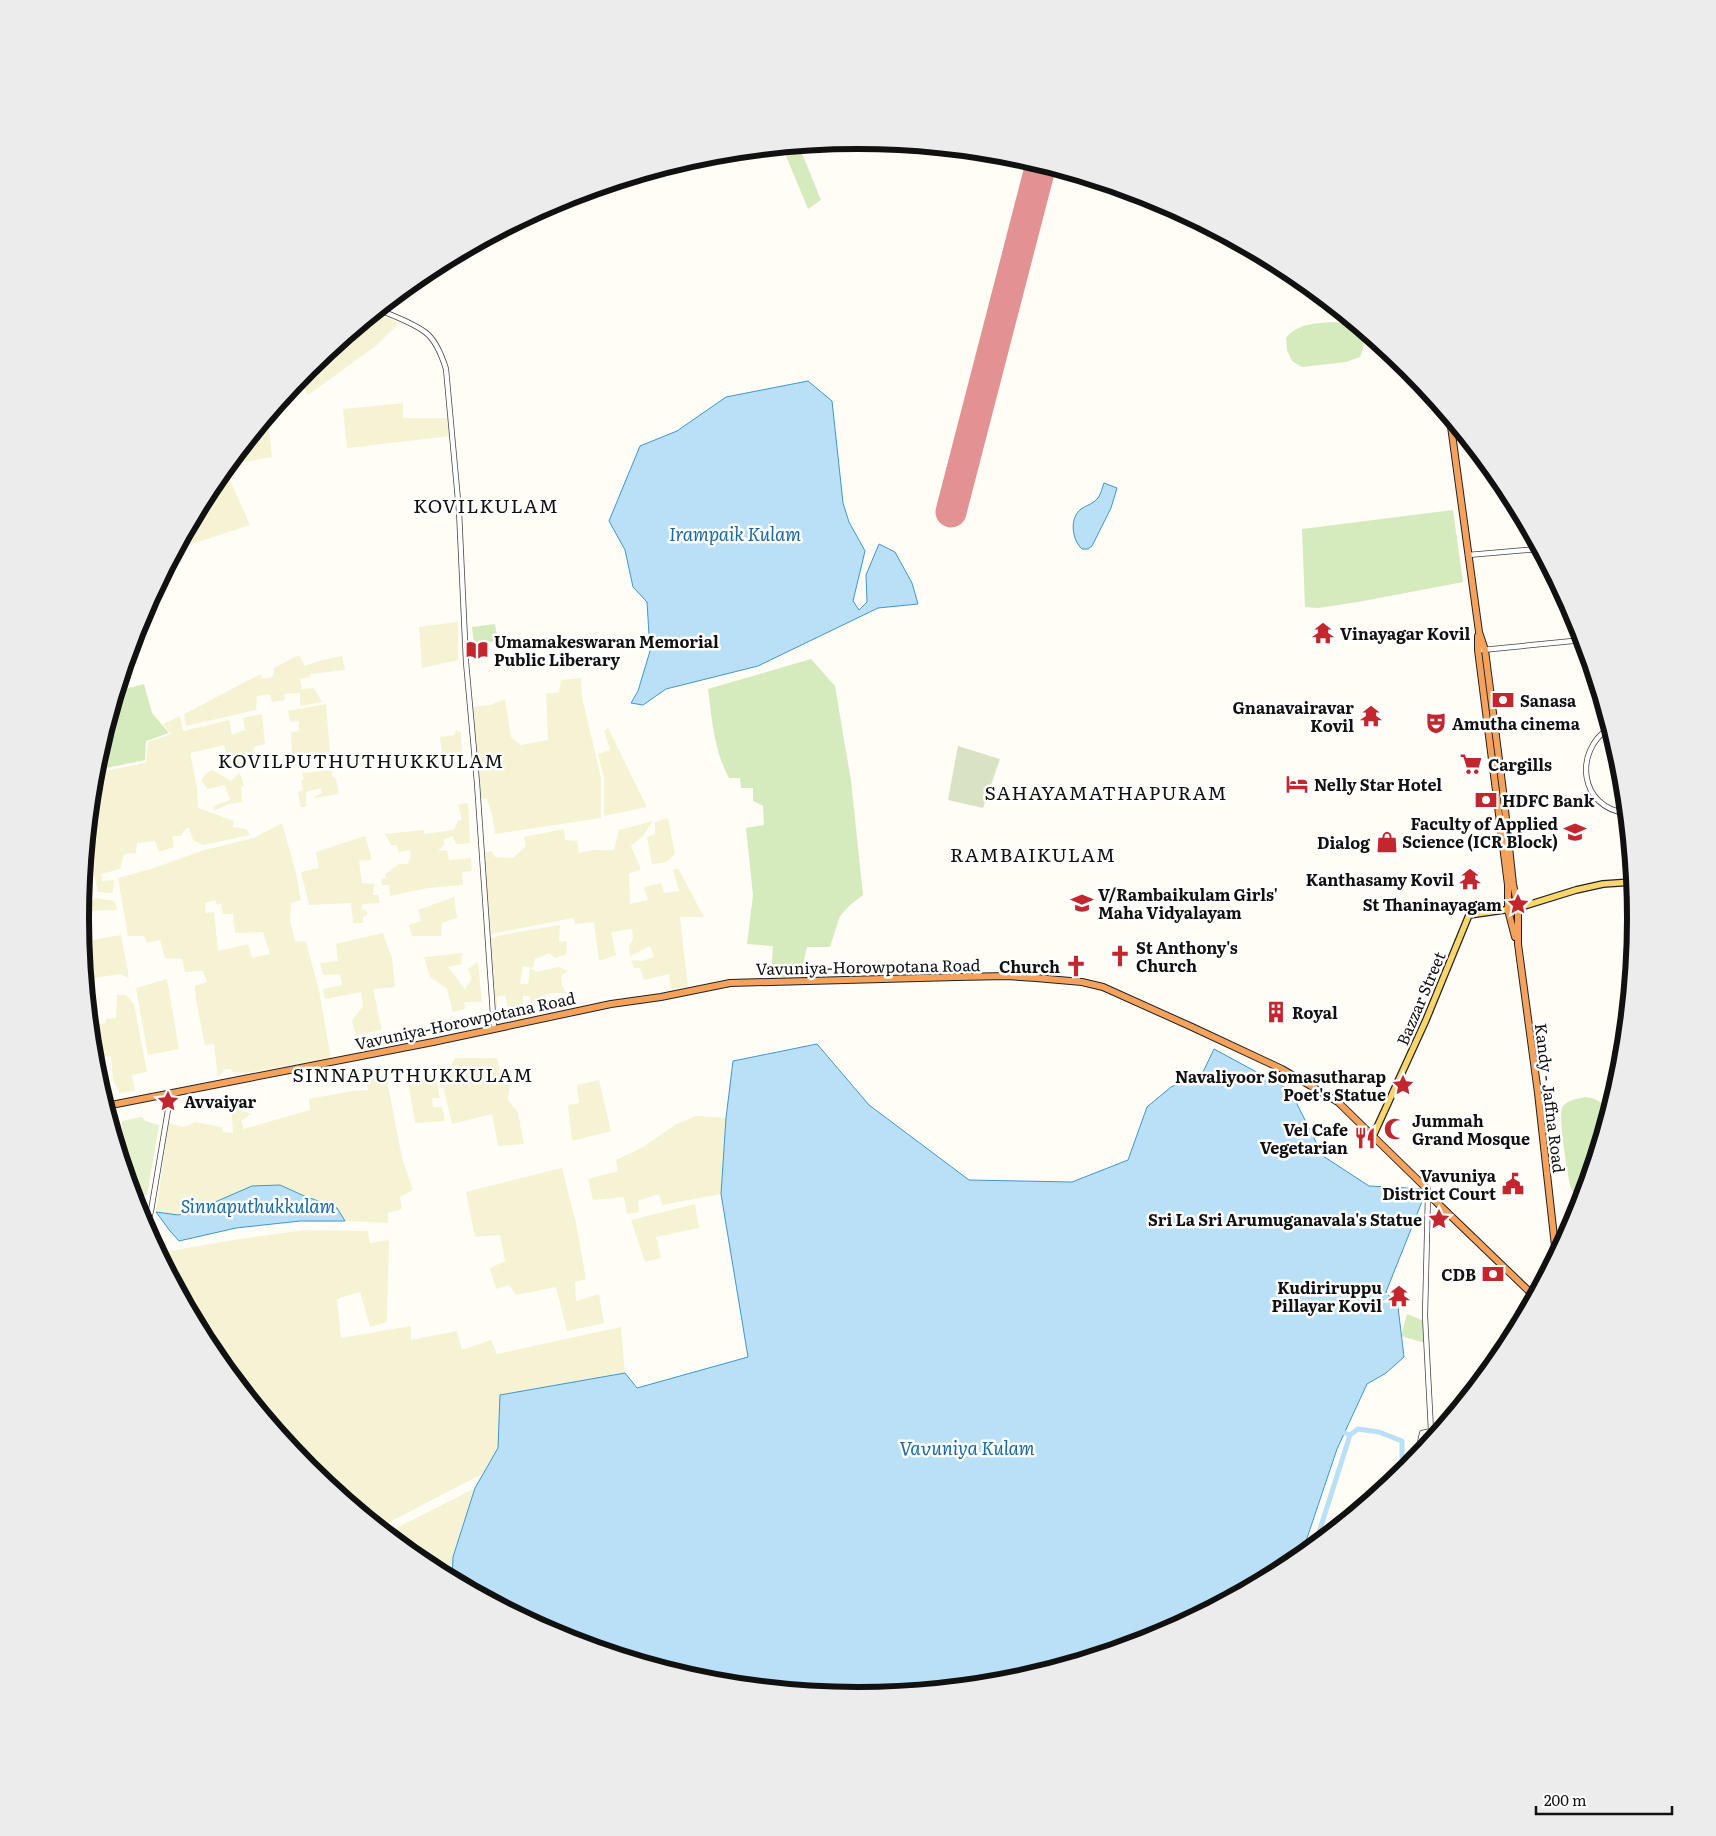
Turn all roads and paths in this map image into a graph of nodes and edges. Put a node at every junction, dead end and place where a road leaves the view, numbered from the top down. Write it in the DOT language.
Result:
graph roads {
  1 [pos="384,313"];
  2 [pos="1451,430"];
  3 [pos="1533,550"];
  4 [pos="1467,556"];
  5 [pos="1575,641"];
  6 [pos="1481,650"];
  7 [pos="1604,731"];
  8 [pos="1620,812"];
  9 [pos="1504,825"];
  10 [pos="1626,882"];
  11 [pos="1518,908"];
  12 [pos="1508,910"];
  13 [pos="1518,944"];
  14 [pos="494,1029"];
  15 [pos="171,1092"];
  16 [pos="112,1105"];
  17 [pos="1373,1136"];
  18 [pos="1428,1194"];
  19 [pos="149,1217"];
  20 [pos="1555,1243"];
  21 [pos="1530,1292"];
  22 [pos="1420,1442"];
  1 -- 14 [label="street"];
  2 -- 4 [label="highway, Kandy - Jaffna Road"];
  3 -- 4 [label="street"];
  4 -- 6 [label="highway, Kandy - Jaffna Road"];
  5 -- 6 [label="street"];
  6 -- 9 [label="highway, Kandy - Jaffna Road"];
  7 -- 8 [label="street"];
  9 -- 11 [label="highway, Kandy - Jaffna Road"];
  9 -- 12 [label="highway, Kandy - Jaffna Road"];
  10 -- 11 [label="main road, Bazzar Street"];
  11 -- 12 [label="main road, Bazzar Street"];
  11 -- 13 [label="highway, Kandy - Jaffna Road"];
  12 -- 13 [label="highway, Kandy - Jaffna Road"];
  12 -- 17 [label="main road, Bazzar Street"];
  13 -- 20 [label="highway, Kandy - Jaffna Road"];
  14 -- 15 [label="highway, Vavuniya-Horowpotana Road"];
  14 -- 17 [label="highway, Vavuniya-Horowpotana Road"];
  15 -- 16 [label="highway, Vavuniya-Horowpotana Road"];
  15 -- 19 [label="street"];
  17 -- 18 [label="highway, Vavuniya-Horowpotana Road"];
  18 -- 21 [label="highway, Vavuniya-Horowpotana Road"];
  18 -- 22 [label="street"];
}
